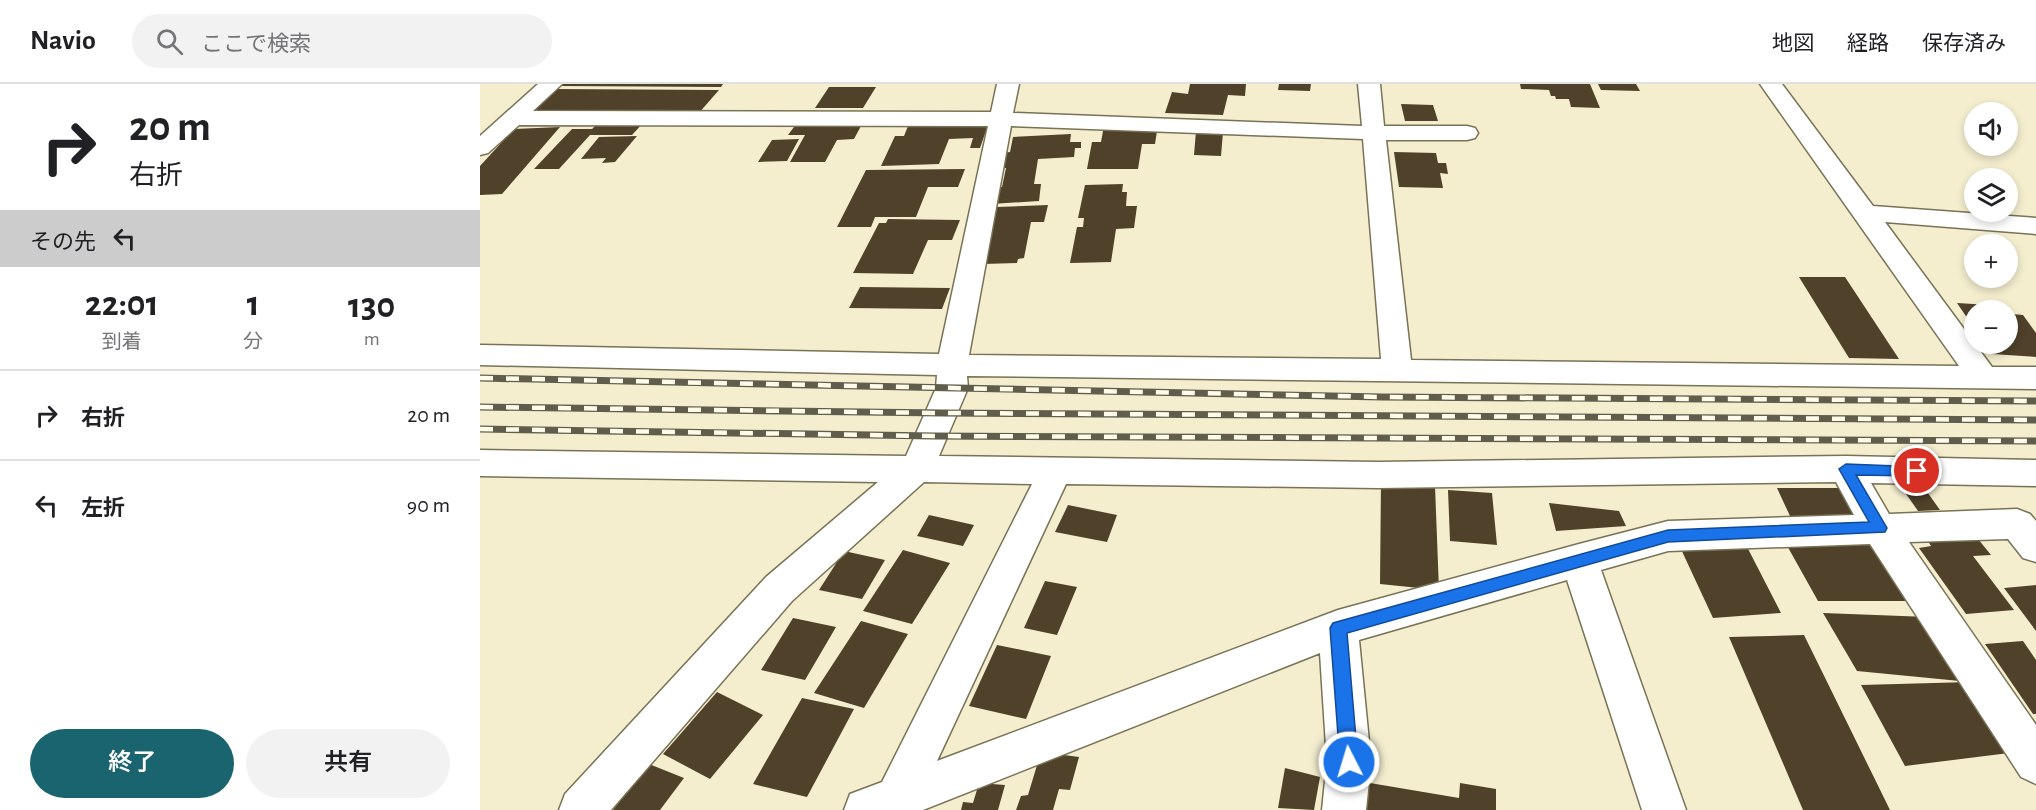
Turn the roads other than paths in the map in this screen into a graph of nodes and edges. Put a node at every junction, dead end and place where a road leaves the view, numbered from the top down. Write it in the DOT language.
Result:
graph roads {
  1 [pos="551,84"];
  2 [pos="1008,84"];
  3 [pos="1369,84"];
  4 [pos="1771,84"];
  5 [pos="513,118"];
  6 [pos="1001,119"];
  7 [pos="1374,133"];
  8 [pos="1467,133"];
  9 [pos="480,148"];
  10 [pos="1863,213"];
  11 [pos="2036,226"];
  12 [pos="480,355"];
  13 [pos="952,364"];
  14 [pos="1396,370"];
  15 [pos="1983,377"];
  16 [pos="2036,378"];
  17 [pos="480,463"];
  18 [pos="916,469"];
  19 [pos="1846,469"];
  20 [pos="1056,471"];
  21 [pos="2036,473"];
  22 [pos="1879,528"];
  23 [pos="2036,547"];
  24 [pos="1579,561"];
  25 [pos="1338,628"];
  26 [pos="2036,762"];
  27 [pos="881,804"];
  28 [pos="581,810"];
  29 [pos="1344,810"];
  30 [pos="1664,810"];
  1 -- 5 [label="street"];
  2 -- 6 [label="street"];
  3 -- 7 [label="street"];
  4 -- 10 [label="street"];
  5 -- 6 [label="street"];
  5 -- 9 [label="street"];
  6 -- 7 [label="street"];
  6 -- 13 [label="street"];
  7 -- 8 [label="street"];
  7 -- 14 [label="street"];
  10 -- 11 [label="street"];
  10 -- 15 [label="street"];
  12 -- 13 [label="street"];
  13 -- 14 [label="street"];
  13 -- 18 [label="street"];
  14 -- 15 [label="street"];
  15 -- 16 [label="street"];
  17 -- 18 [label="street"];
  18 -- 20 [label="street"];
  18 -- 28 [label="street"];
  19 -- 20 [label="street"];
  19 -- 21 [label="street"];
  19 -- 22 [label="street"];
  20 -- 27 [label="street"];
  22 -- 23 [label="street"];
  22 -- 24 [label="street"];
  22 -- 26 [label="street"];
  24 -- 25 [label="street"];
  24 -- 30 [label="street"];
  25 -- 27 [label="street"];
  25 -- 29 [label="street"];
}
